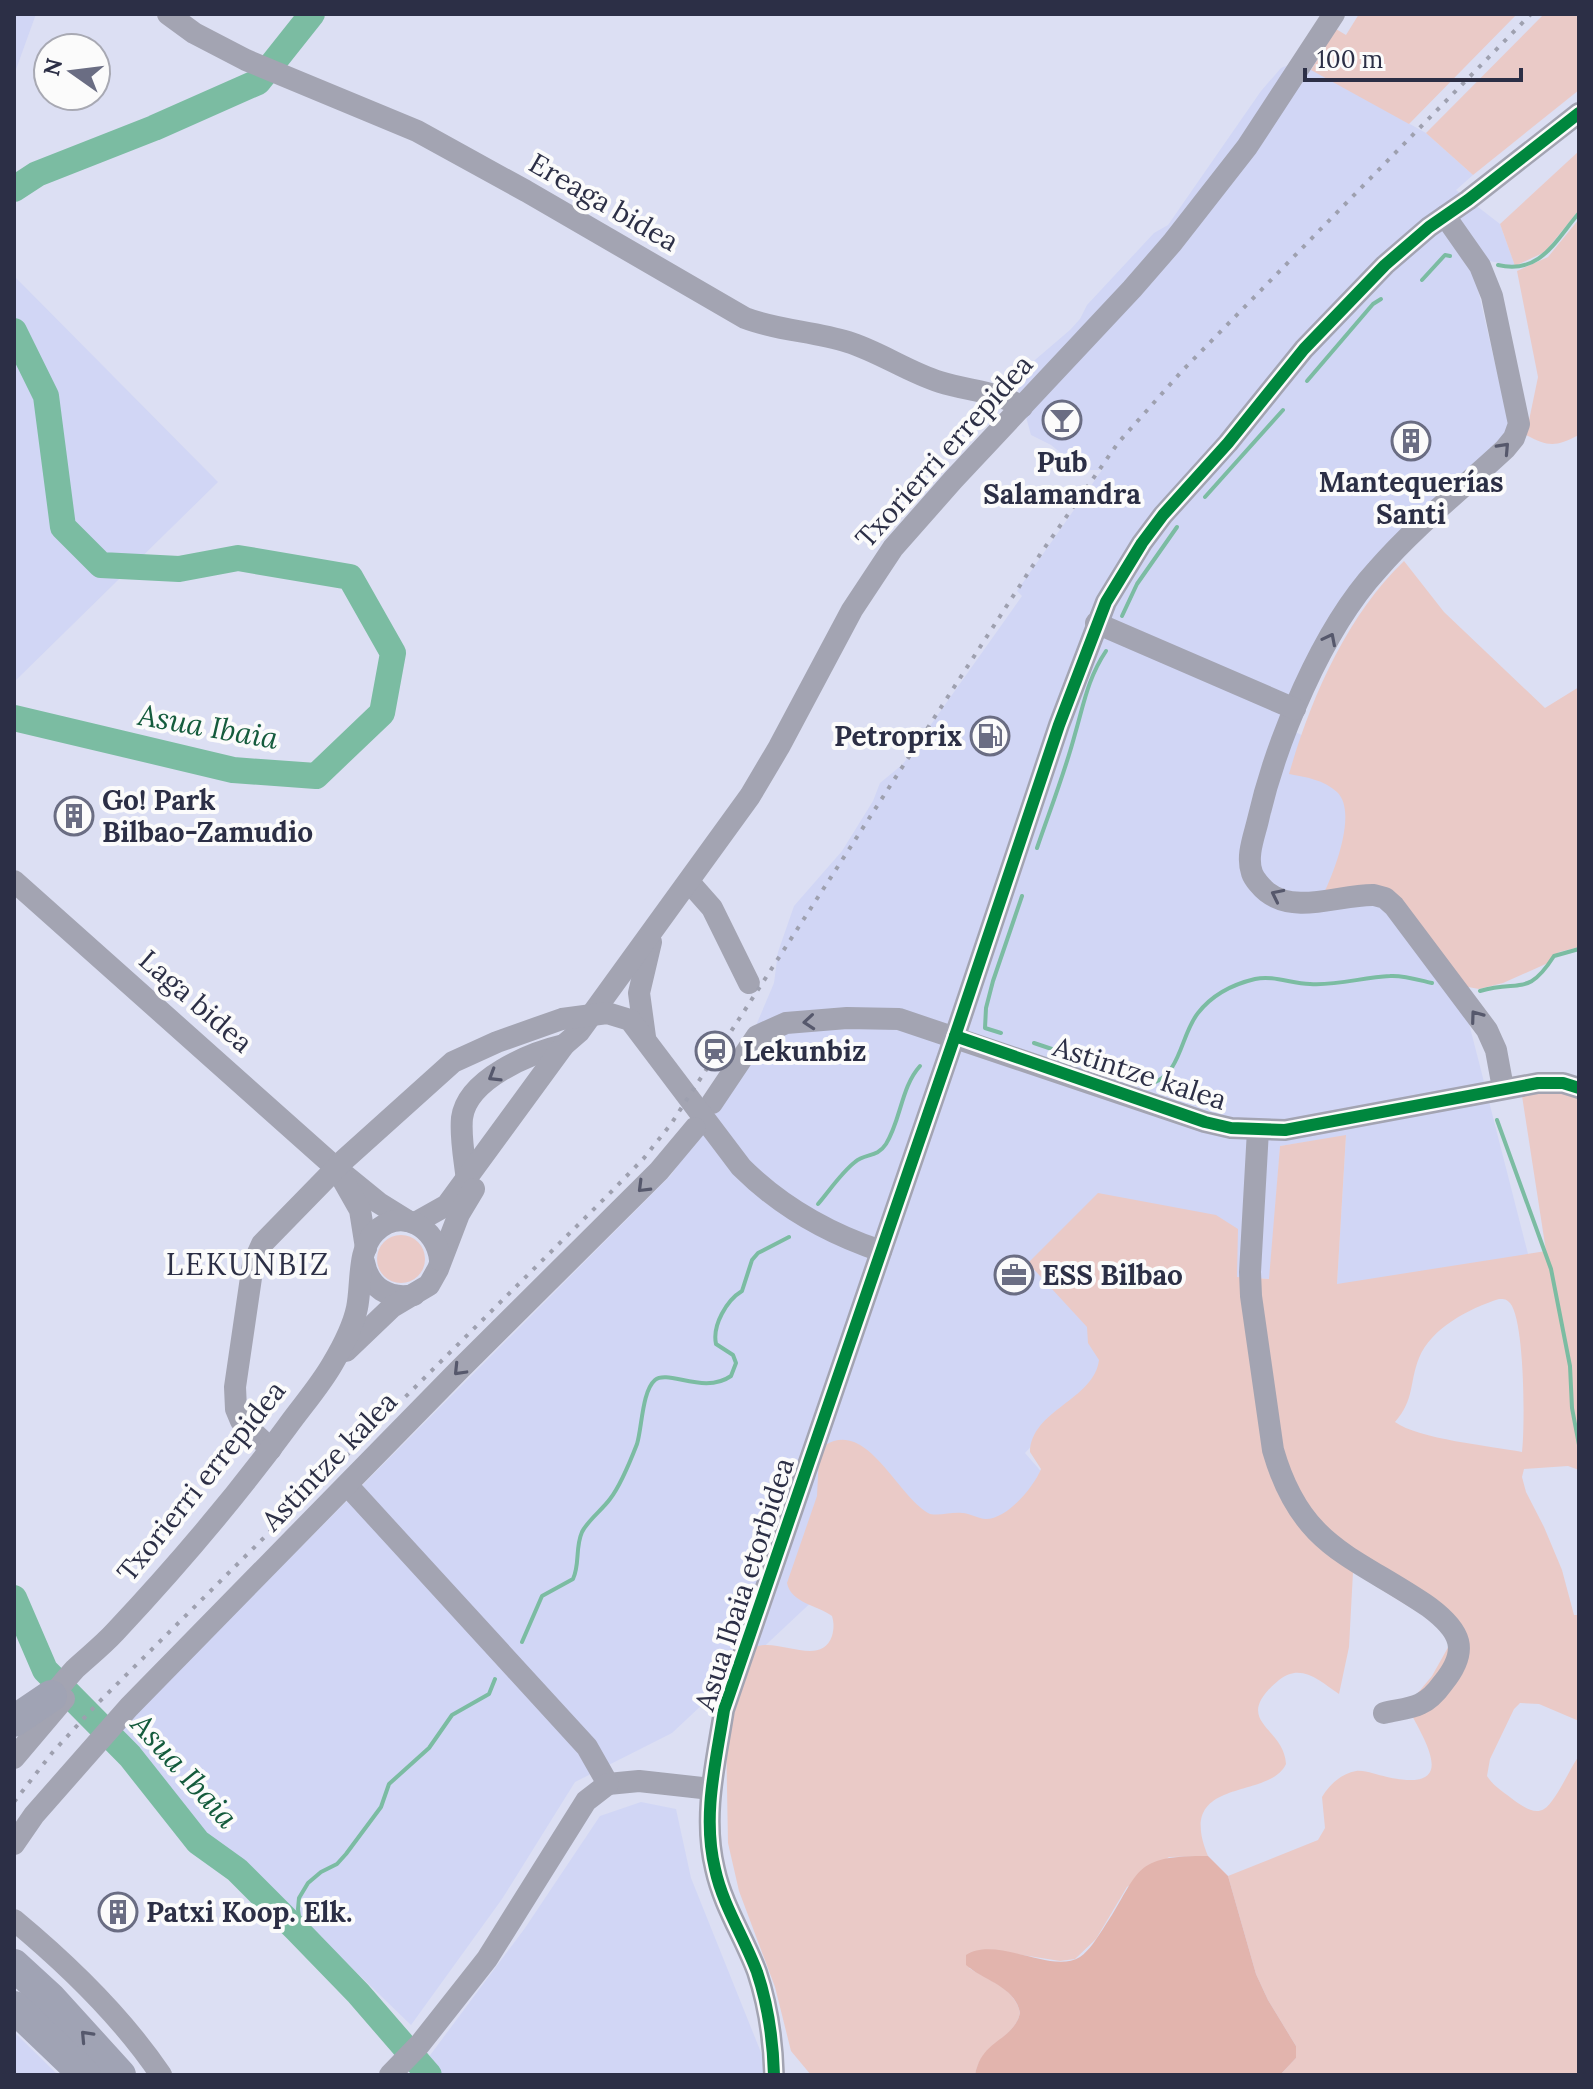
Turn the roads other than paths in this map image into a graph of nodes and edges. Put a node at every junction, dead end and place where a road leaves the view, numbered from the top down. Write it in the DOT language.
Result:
graph roads {
  1 [pos="168,14"];
  2 [pos="1334,14"];
  3 [pos="1579,113"];
  4 [pos="1445,216"];
  5 [pos="1022,407"];
  6 [pos="1096,623"];
  7 [pos="1295,709"];
  8 [pos="14,881"];
  9 [pos="689,882"];
  10 [pos="658,924"];
  11 [pos="749,983"];
  12 [pos="578,1030"];
  13 [pos="955,1036"];
  14 [pos="645,1038"];
  15 [pos="1503,1088"];
  16 [pos="1579,1088"];
  17 [pos="712,1103"];
  18 [pos="695,1128"];
  19 [pos="1258,1130"];
  20 [pos="336,1168"];
  21 [pos="467,1181"];
  22 [pos="412,1222"];
  23 [pos="881,1251"];
  24 [pos="365,1252"];
  25 [pos="440,1260"];
  26 [pos="414,1295"];
  27 [pos="333,1364"];
  28 [pos="271,1449"];
  29 [pos="348,1486"];
  30 [pos="54,1699"];
  31 [pos="1384,1713"];
  32 [pos="14,1721"];
  33 [pos="14,1735"];
  34 [pos="14,1758"];
  35 [pos="608,1784"];
  36 [pos="711,1789"];
  37 [pos="14,1844"];
  38 [pos="14,1920"];
  39 [pos="14,1965"];
  40 [pos="14,2007"];
  41 [pos="391,2074"];
  42 [pos="85,2075"];
  43 [pos="120,2075"];
  44 [pos="161,2075"];
  45 [pos="774,2075"];
  1 -- 5 [label="street, Ereaga bidea"];
  2 -- 5 [label="street, Txorierri errepidea"];
  3 -- 4 [label="street, Asua Ibaia etorbidea"];
  4 -- 6 [label="street, Asua Ibaia etorbidea"];
  7 -- 4 [label="street, one-way"];
  5 -- 9 [label="street, Txorierri errepidea"];
  6 -- 7 [label="street"];
  6 -- 13 [label="street, Asua Ibaia etorbidea"];
  15 -- 7 [label="street, one-way"];
  8 -- 20 [label="street, Laga bidea"];
  9 -- 10 [label="street, Txorierri errepidea"];
  9 -- 11 [label="street"];
  10 -- 12 [label="street, Txorierri errepidea"];
  10 -- 14 [label="street"];
  12 -- 14 [label="street"];
  12 -- 20 [label="street"];
  12 -- 21 [label="street, Txorierri errepidea"];
  12 -- 21 [label="street, one-way"];
  12 -- 25 [label="street, Txorierri errepidea"];
  13 -- 17 [label="street, Astintze kalea, one-way"];
  13 -- 19 [label="street, Astintze kalea"];
  13 -- 23 [label="street, Asua Ibaia etorbidea"];
  14 -- 23 [label="street"];
  15 -- 16 [label="street, Astintze kalea"];
  15 -- 19 [label="street, Astintze kalea"];
  18 -- 29 [label="street, Astintze kalea, one-way"];
  19 -- 31 [label="street"];
  20 -- 22 [label="street, Laga bidea"];
  20 -- 24 [label="street"];
  20 -- 28 [label="street"];
  21 -- 22 [label="street, Txorierri errepidea"];
  22 -- 24 [label="street, Txorierri errepidea"];
  22 -- 25 [label="street"];
  23 -- 36 [label="street, Asua Ibaia etorbidea"];
  24 -- 26 [label="street"];
  24 -- 27 [label="street, Txorierri errepidea"];
  25 -- 26 [label="street, Txorierri errepidea"];
  26 -- 27 [label="street, Txorierri errepidea"];
  27 -- 28 [label="street, Txorierri errepidea"];
  28 -- 30 [label="street, Txorierri errepidea"];
  29 -- 35 [label="street"];
  29 -- 37 [label="street, Astintze kalea"];
  30 -- 32 [label="highway"];
  30 -- 33 [label="street, Txorierri errepidea"];
  30 -- 34 [label="street, Txorierri errepidea"];
  35 -- 36 [label="street"];
  35 -- 41 [label="street"];
  36 -- 45 [label="street, Asua Ibaia etorbidea"];
  38 -- 44 [label="street"];
  43 -- 39 [label="highway, one-way"];
  40 -- 42 [label="highway"];
}
